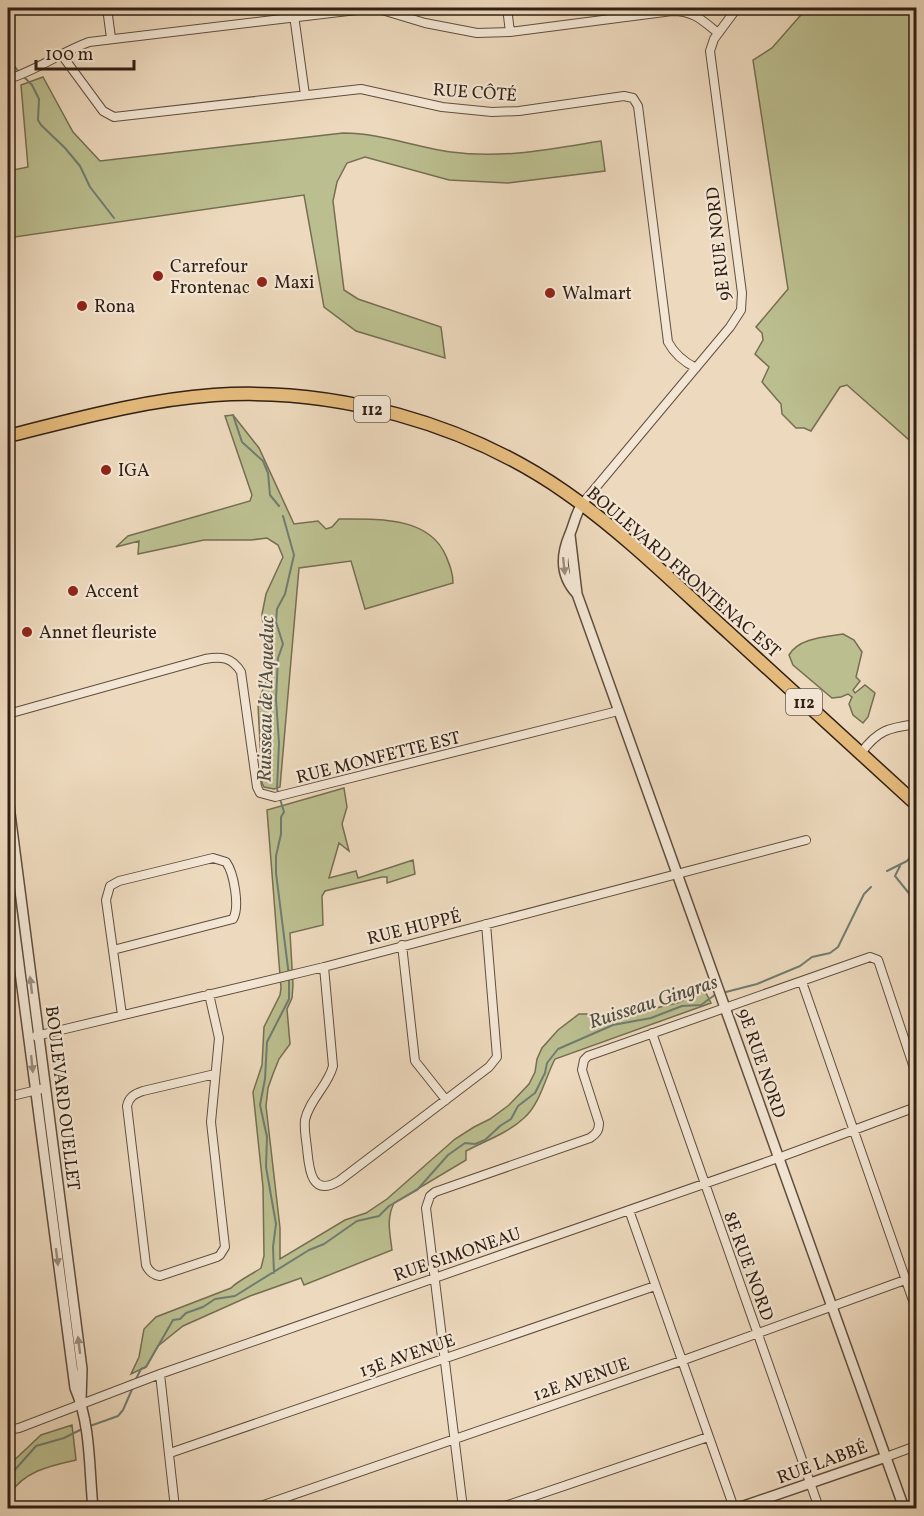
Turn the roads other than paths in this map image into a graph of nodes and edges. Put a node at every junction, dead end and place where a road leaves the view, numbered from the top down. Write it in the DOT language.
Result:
graph roads {
  1 [pos="107,8"];
  2 [pos="293,8"];
  3 [pos="507,8"];
  4 [pos="737,8"];
  5 [pos="294,18"];
  6 [pos="510,32"];
  7 [pos="718,33"];
  8 [pos="111,38"];
  9 [pos="61,54"];
  10 [pos="8,79"];
  11 [pos="305,95"];
  12 [pos="696,368"];
  13 [pos="8,436"];
  14 [pos="582,504"];
  15 [pos="618,711"];
  16 [pos="8,714"];
  17 [pos="916,724"];
  18 [pos="861,753"];
  19 [pos="8,798"];
  20 [pos="916,804"];
  21 [pos="806,840"];
  22 [pos="678,875"];
  23 [pos="8,881"];
  24 [pos="22,915"];
  25 [pos="10,918"];
  26 [pos="486,924"];
  27 [pos="402,945"];
  28 [pos="113,950"];
  29 [pos="324,967"];
  30 [pos="802,982"];
  31 [pos="209,994"];
  32 [pos="726,1008"];
  33 [pos="122,1015"];
  34 [pos="652,1033"];
  35 [pos="33,1037"];
  36 [pos="215,1074"];
  37 [pos="916,1074"];
  38 [pos="45,1088"];
  39 [pos="34,1090"];
  40 [pos="8,1097"];
  41 [pos="446,1100"];
  42 [pos="916,1107"];
  43 [pos="854,1131"];
  44 [pos="778,1158"];
  45 [pos="704,1183"];
  46 [pos="629,1210"];
  47 [pos="916,1276"];
  48 [pos="435,1277"];
  49 [pos="906,1280"];
  50 [pos="655,1286"];
  51 [pos="831,1308"];
  52 [pos="916,1309"];
  53 [pos="757,1334"];
  54 [pos="445,1357"];
  55 [pos="681,1361"];
  56 [pos="160,1374"];
  57 [pos="81,1403"];
  58 [pos="8,1430"];
  59 [pos="708,1437"];
  60 [pos="453,1438"];
  61 [pos="916,1446"];
  62 [pos="170,1453"];
  63 [pos="886,1456"];
  64 [pos="811,1484"];
  65 [pos="93,1509"];
  66 [pos="175,1509"];
  67 [pos="255,1509"];
  68 [pos="463,1509"];
  69 [pos="499,1509"];
  70 [pos="736,1509"];
  71 [pos="819,1509"];
  72 [pos="904,1509"];
  1 -- 8 [label="street"];
  2 -- 5 [label="street"];
  3 -- 6 [label="street"];
  4 -- 7 [label="street, 9E RUE NORD"];
  5 -- 6 [label="street"];
  5 -- 8 [label="street"];
  5 -- 11 [label="street"];
  6 -- 7 [label="street"];
  7 -- 12 [label="street, 9E RUE NORD"];
  8 -- 9 [label="street"];
  9 -- 10 [label="street"];
  9 -- 11 [label="street, RUE CÔTÉ"];
  11 -- 12 [label="street, RUE CÔTÉ"];
  12 -- 14 [label="street, 9E RUE NORD"];
  13 -- 14 [label="main road, BOULEVARD FRONTENAC EST / 112"];
  14 -- 15 [label="street, 9E RUE NORD"];
  14 -- 18 [label="main road, BOULEVARD FRONTENAC EST / 112"];
  15 -- 16 [label="street, RUE MONFETTE EST"];
  15 -- 22 [label="street, 9E RUE NORD"];
  17 -- 18 [label="street"];
  18 -- 20 [label="main road, BOULEVARD FRONTENAC EST / 112"];
  19 -- 24 [label="street, BOULEVARD OUELLET"];
  21 -- 22 [label="street, RUE HUPPÉ"];
  22 -- 26 [label="street, RUE HUPPÉ"];
  22 -- 32 [label="street, 9E RUE NORD"];
  23 -- 25 [label="street, BOULEVARD OUELLET"];
  24 -- 25 [label="street"];
  35 -- 24 [label="street, BOULEVARD OUELLET, one-way"];
  25 -- 35 [label="street, BOULEVARD OUELLET"];
  26 -- 27 [label="street, RUE HUPPÉ"];
  26 -- 41 [label="street"];
  27 -- 29 [label="street, RUE HUPPÉ"];
  27 -- 41 [label="street"];
  28 -- 28 [label="street"];
  28 -- 33 [label="street"];
  29 -- 31 [label="street, RUE HUPPÉ"];
  29 -- 41 [label="street"];
  30 -- 32 [label="street"];
  30 -- 37 [label="street"];
  30 -- 43 [label="street"];
  31 -- 33 [label="street, RUE HUPPÉ"];
  31 -- 36 [label="street"];
  32 -- 34 [label="street"];
  32 -- 44 [label="street, 9E RUE NORD"];
  33 -- 35 [label="street, RUE HUPPÉ"];
  34 -- 45 [label="street, 8E RUE NORD"];
  34 -- 48 [label="street"];
  35 -- 38 [label="street, BOULEVARD OUELLET"];
  35 -- 39 [label="street, BOULEVARD OUELLET, one-way"];
  36 -- 36 [label="street"];
  38 -- 39 [label="street"];
  57 -- 38 [label="street, BOULEVARD OUELLET, one-way"];
  39 -- 40 [label="street"];
  39 -- 57 [label="street, BOULEVARD OUELLET, one-way"];
  42 -- 43 [label="street, RUE SIMONEAU"];
  43 -- 44 [label="street, RUE SIMONEAU"];
  43 -- 49 [label="street"];
  44 -- 45 [label="street, RUE SIMONEAU"];
  44 -- 51 [label="street, 9E RUE NORD"];
  45 -- 46 [label="street, RUE SIMONEAU"];
  45 -- 53 [label="street, 8E RUE NORD"];
  46 -- 48 [label="street, RUE SIMONEAU"];
  46 -- 50 [label="street"];
  47 -- 49 [label="street, 12E AVENUE"];
  48 -- 54 [label="street"];
  48 -- 56 [label="street, RUE SIMONEAU"];
  49 -- 51 [label="street, 12E AVENUE"];
  49 -- 52 [label="street"];
  50 -- 54 [label="street, 13E AVENUE"];
  50 -- 55 [label="street"];
  51 -- 53 [label="street, 12E AVENUE"];
  51 -- 63 [label="street, 9E RUE NORD"];
  53 -- 55 [label="street, 12E AVENUE"];
  53 -- 64 [label="street, 8E RUE NORD"];
  54 -- 60 [label="street"];
  54 -- 62 [label="street, 13E AVENUE"];
  55 -- 59 [label="street"];
  55 -- 60 [label="street, 12E AVENUE"];
  56 -- 57 [label="street, RUE SIMONEAU"];
  56 -- 62 [label="street"];
  57 -- 58 [label="street, RUE SIMONEAU"];
  57 -- 65 [label="street, BOULEVARD OUELLET"];
  59 -- 69 [label="street"];
  59 -- 70 [label="street"];
  60 -- 67 [label="street, 12E AVENUE"];
  60 -- 68 [label="street"];
  61 -- 63 [label="street, RUE LABBÉ"];
  62 -- 66 [label="street"];
  63 -- 64 [label="street, RUE LABBÉ"];
  63 -- 72 [label="street, 9E RUE NORD"];
  64 -- 70 [label="street, RUE LABBÉ"];
  64 -- 71 [label="street, 8E RUE NORD"];
}
